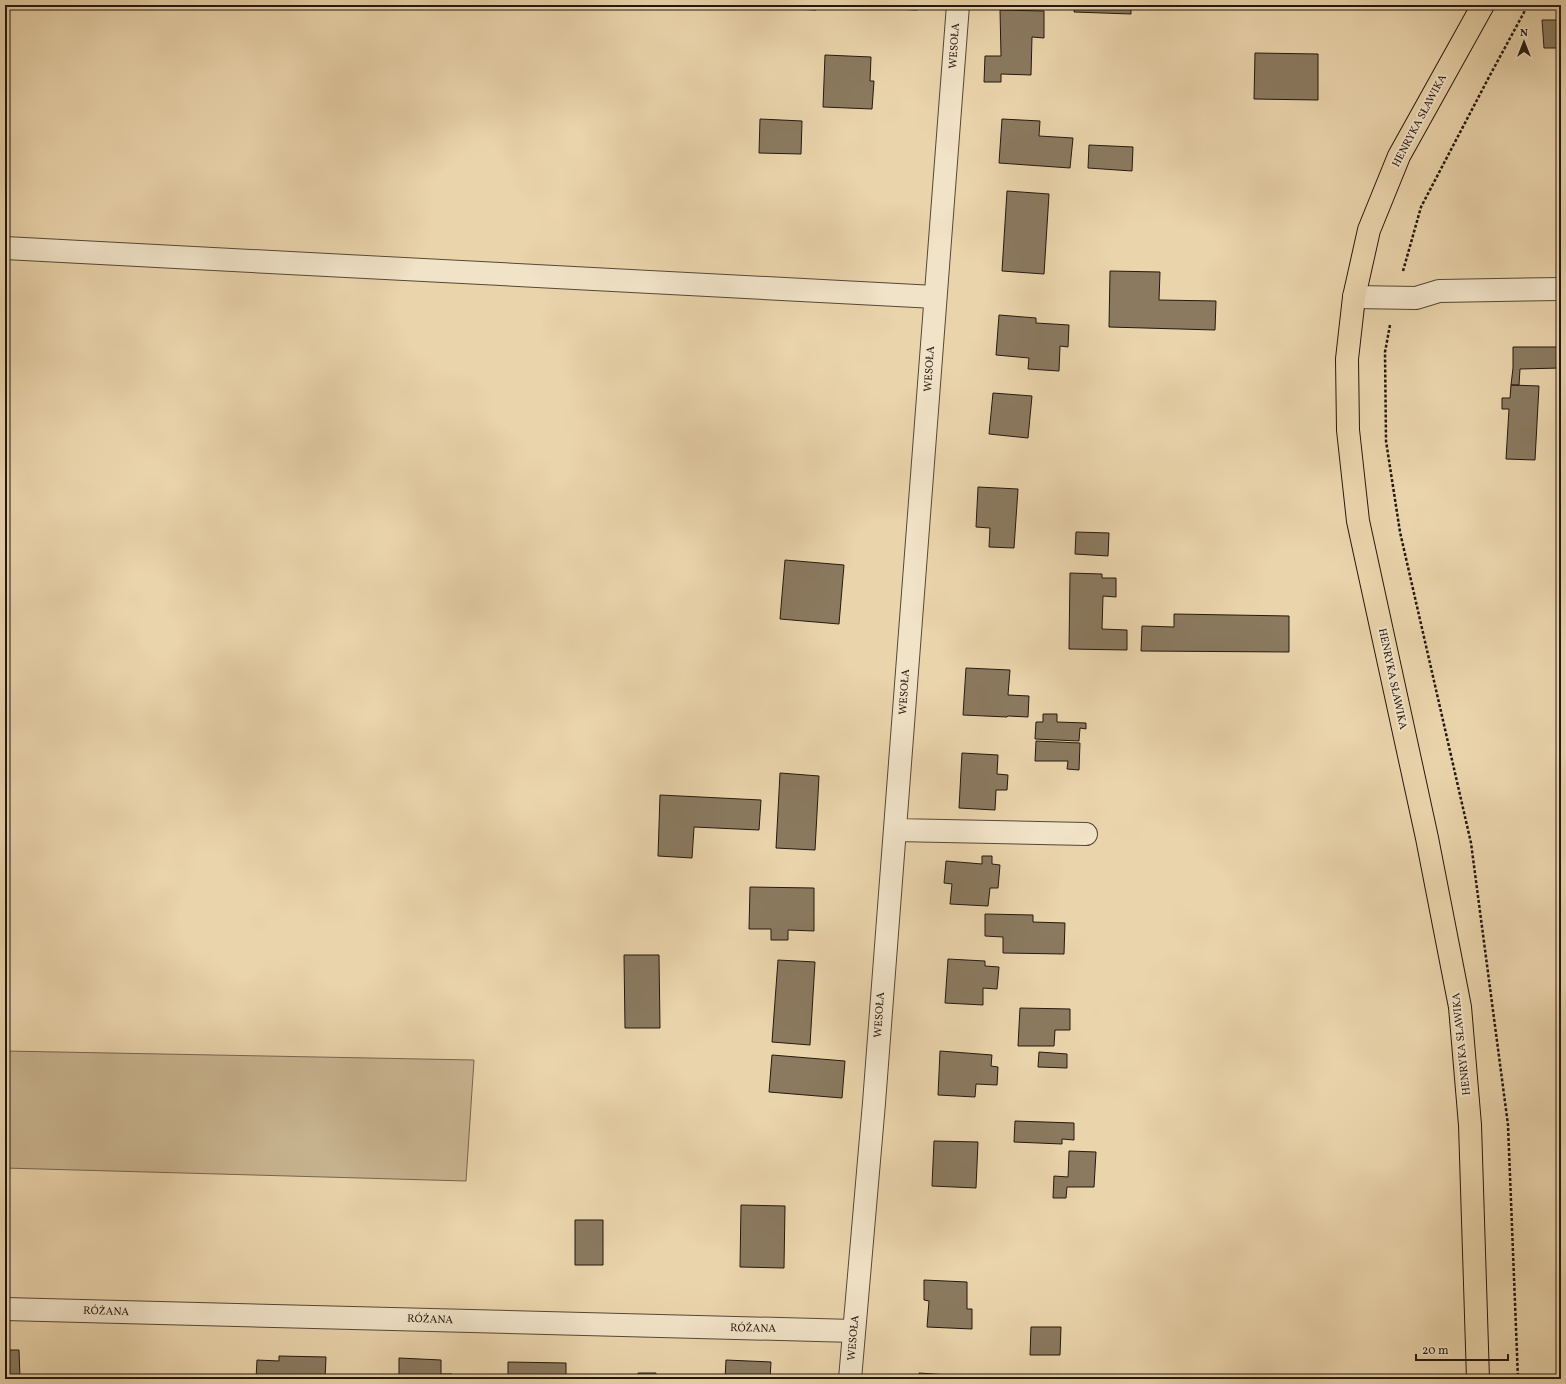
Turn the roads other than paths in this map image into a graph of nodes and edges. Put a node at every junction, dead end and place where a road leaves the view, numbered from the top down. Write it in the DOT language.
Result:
graph roads {
  1 [pos="958,5"];
  2 [pos="1483,5"];
  3 [pos="5,248"];
  4 [pos="1561,289"];
  5 [pos="935,297"];
  6 [pos="1354,297"];
  7 [pos="895,830"];
  8 [pos="1086,834"];
  9 [pos="5,1309"];
  10 [pos="854,1331"];
  11 [pos="850,1379"];
  12 [pos="1478,1379"];
  1 -- 5 [label="street, WESOŁA"];
  2 -- 6 [label="main road, HENRYKA SŁAWIKA"];
  3 -- 5 [label="street"];
  4 -- 6 [label="street"];
  5 -- 7 [label="street, WESOŁA"];
  6 -- 12 [label="main road, HENRYKA SŁAWIKA"];
  7 -- 8 [label="street"];
  7 -- 10 [label="street, WESOŁA"];
  9 -- 10 [label="street, RÓŻANA"];
  10 -- 11 [label="street, WESOŁA"];
}
